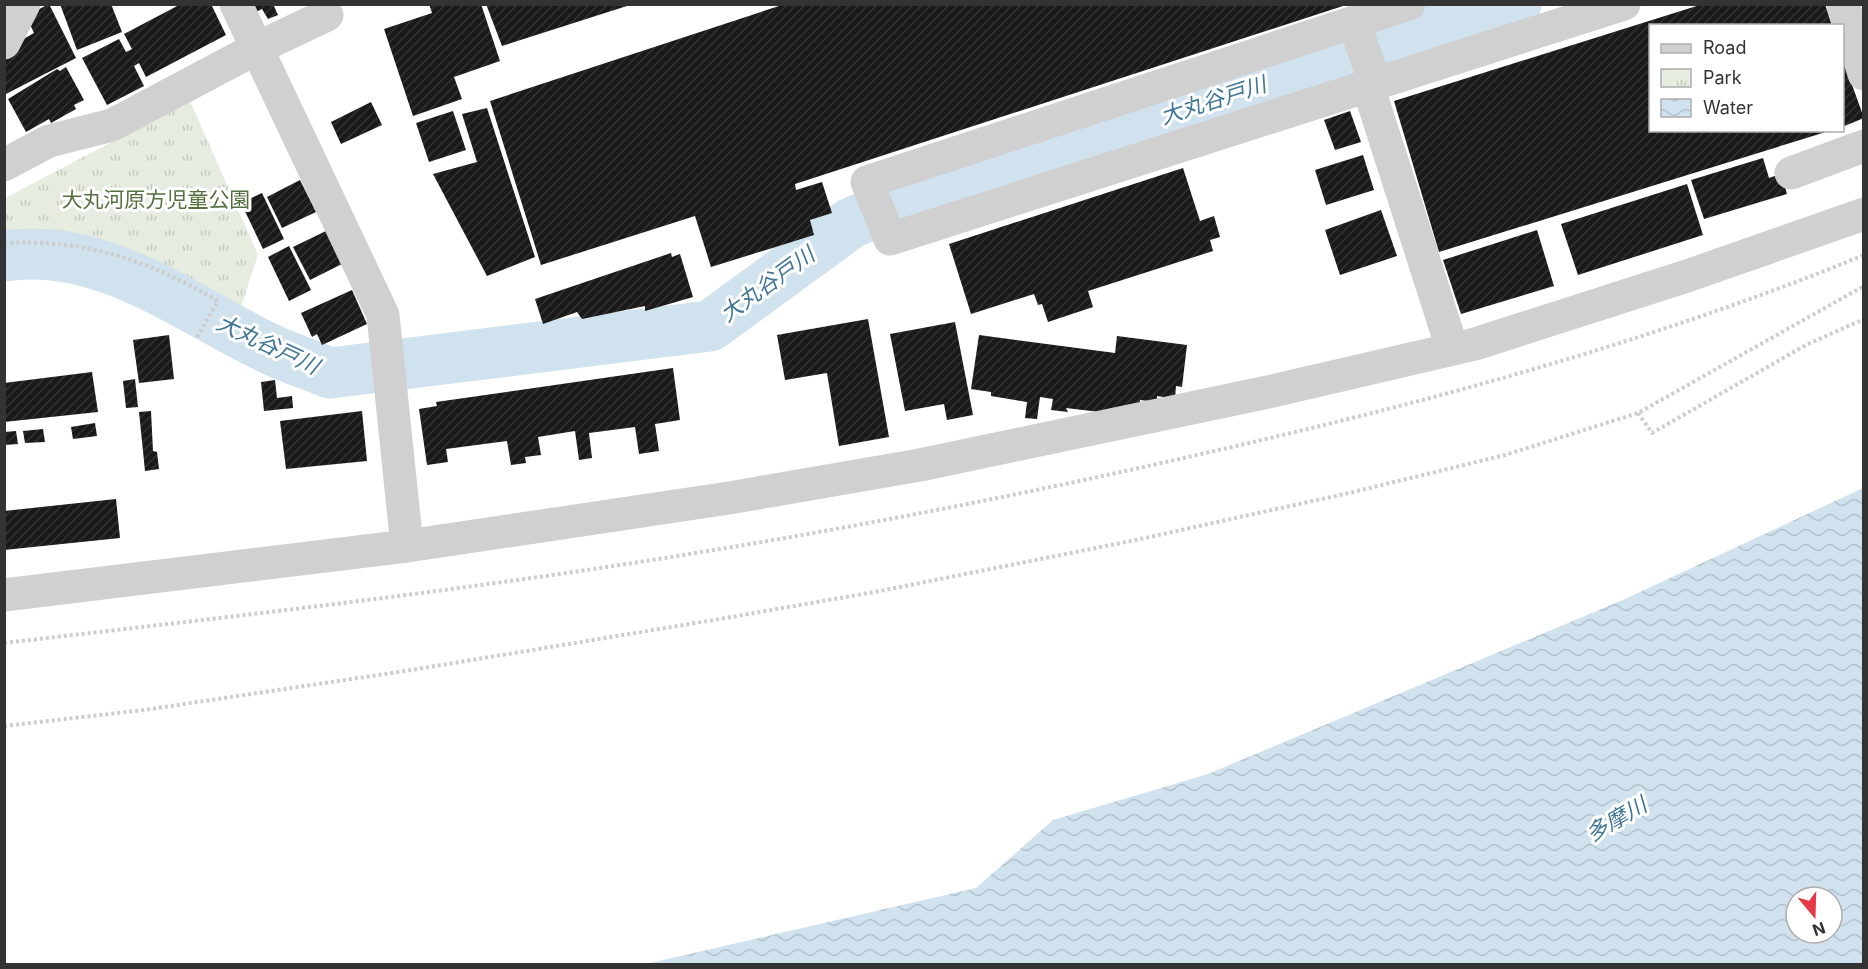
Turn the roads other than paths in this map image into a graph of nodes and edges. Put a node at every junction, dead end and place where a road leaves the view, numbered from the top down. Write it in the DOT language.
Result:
graph roads {
  1 [pos="24,4"];
  2 [pos="236,4"];
  3 [pos="1409,4"];
  4 [pos="1624,4"];
  5 [pos="1843,4"];
  6 [pos="327,15"];
  7 [pos="1355,25"];
  8 [pos="4,43"];
  9 [pos="257,48"];
  10 [pos="1863,74"];
  11 [pos="1372,82"];
  12 [pos="1863,146"];
  13 [pos="4,165"];
  14 [pos="1791,173"];
  15 [pos="1863,214"];
  16 [pos="1464,346"];
  17 [pos="407,546"];
  18 [pos="4,595"];
  1 -- 8 [label="street"];
  2 -- 9 [label="street"];
  3 -- 7 [label="street"];
  4 -- 11 [label="street"];
  5 -- 10 [label="street"];
  6 -- 9 [label="street"];
  7 -- 11 [label="street"];
  7 -- 11 [label="street"];
  9 -- 13 [label="street"];
  9 -- 17 [label="street"];
  11 -- 16 [label="street"];
  12 -- 14 [label="street"];
  15 -- 16 [label="street"];
  16 -- 17 [label="street"];
  17 -- 18 [label="street"];
}
